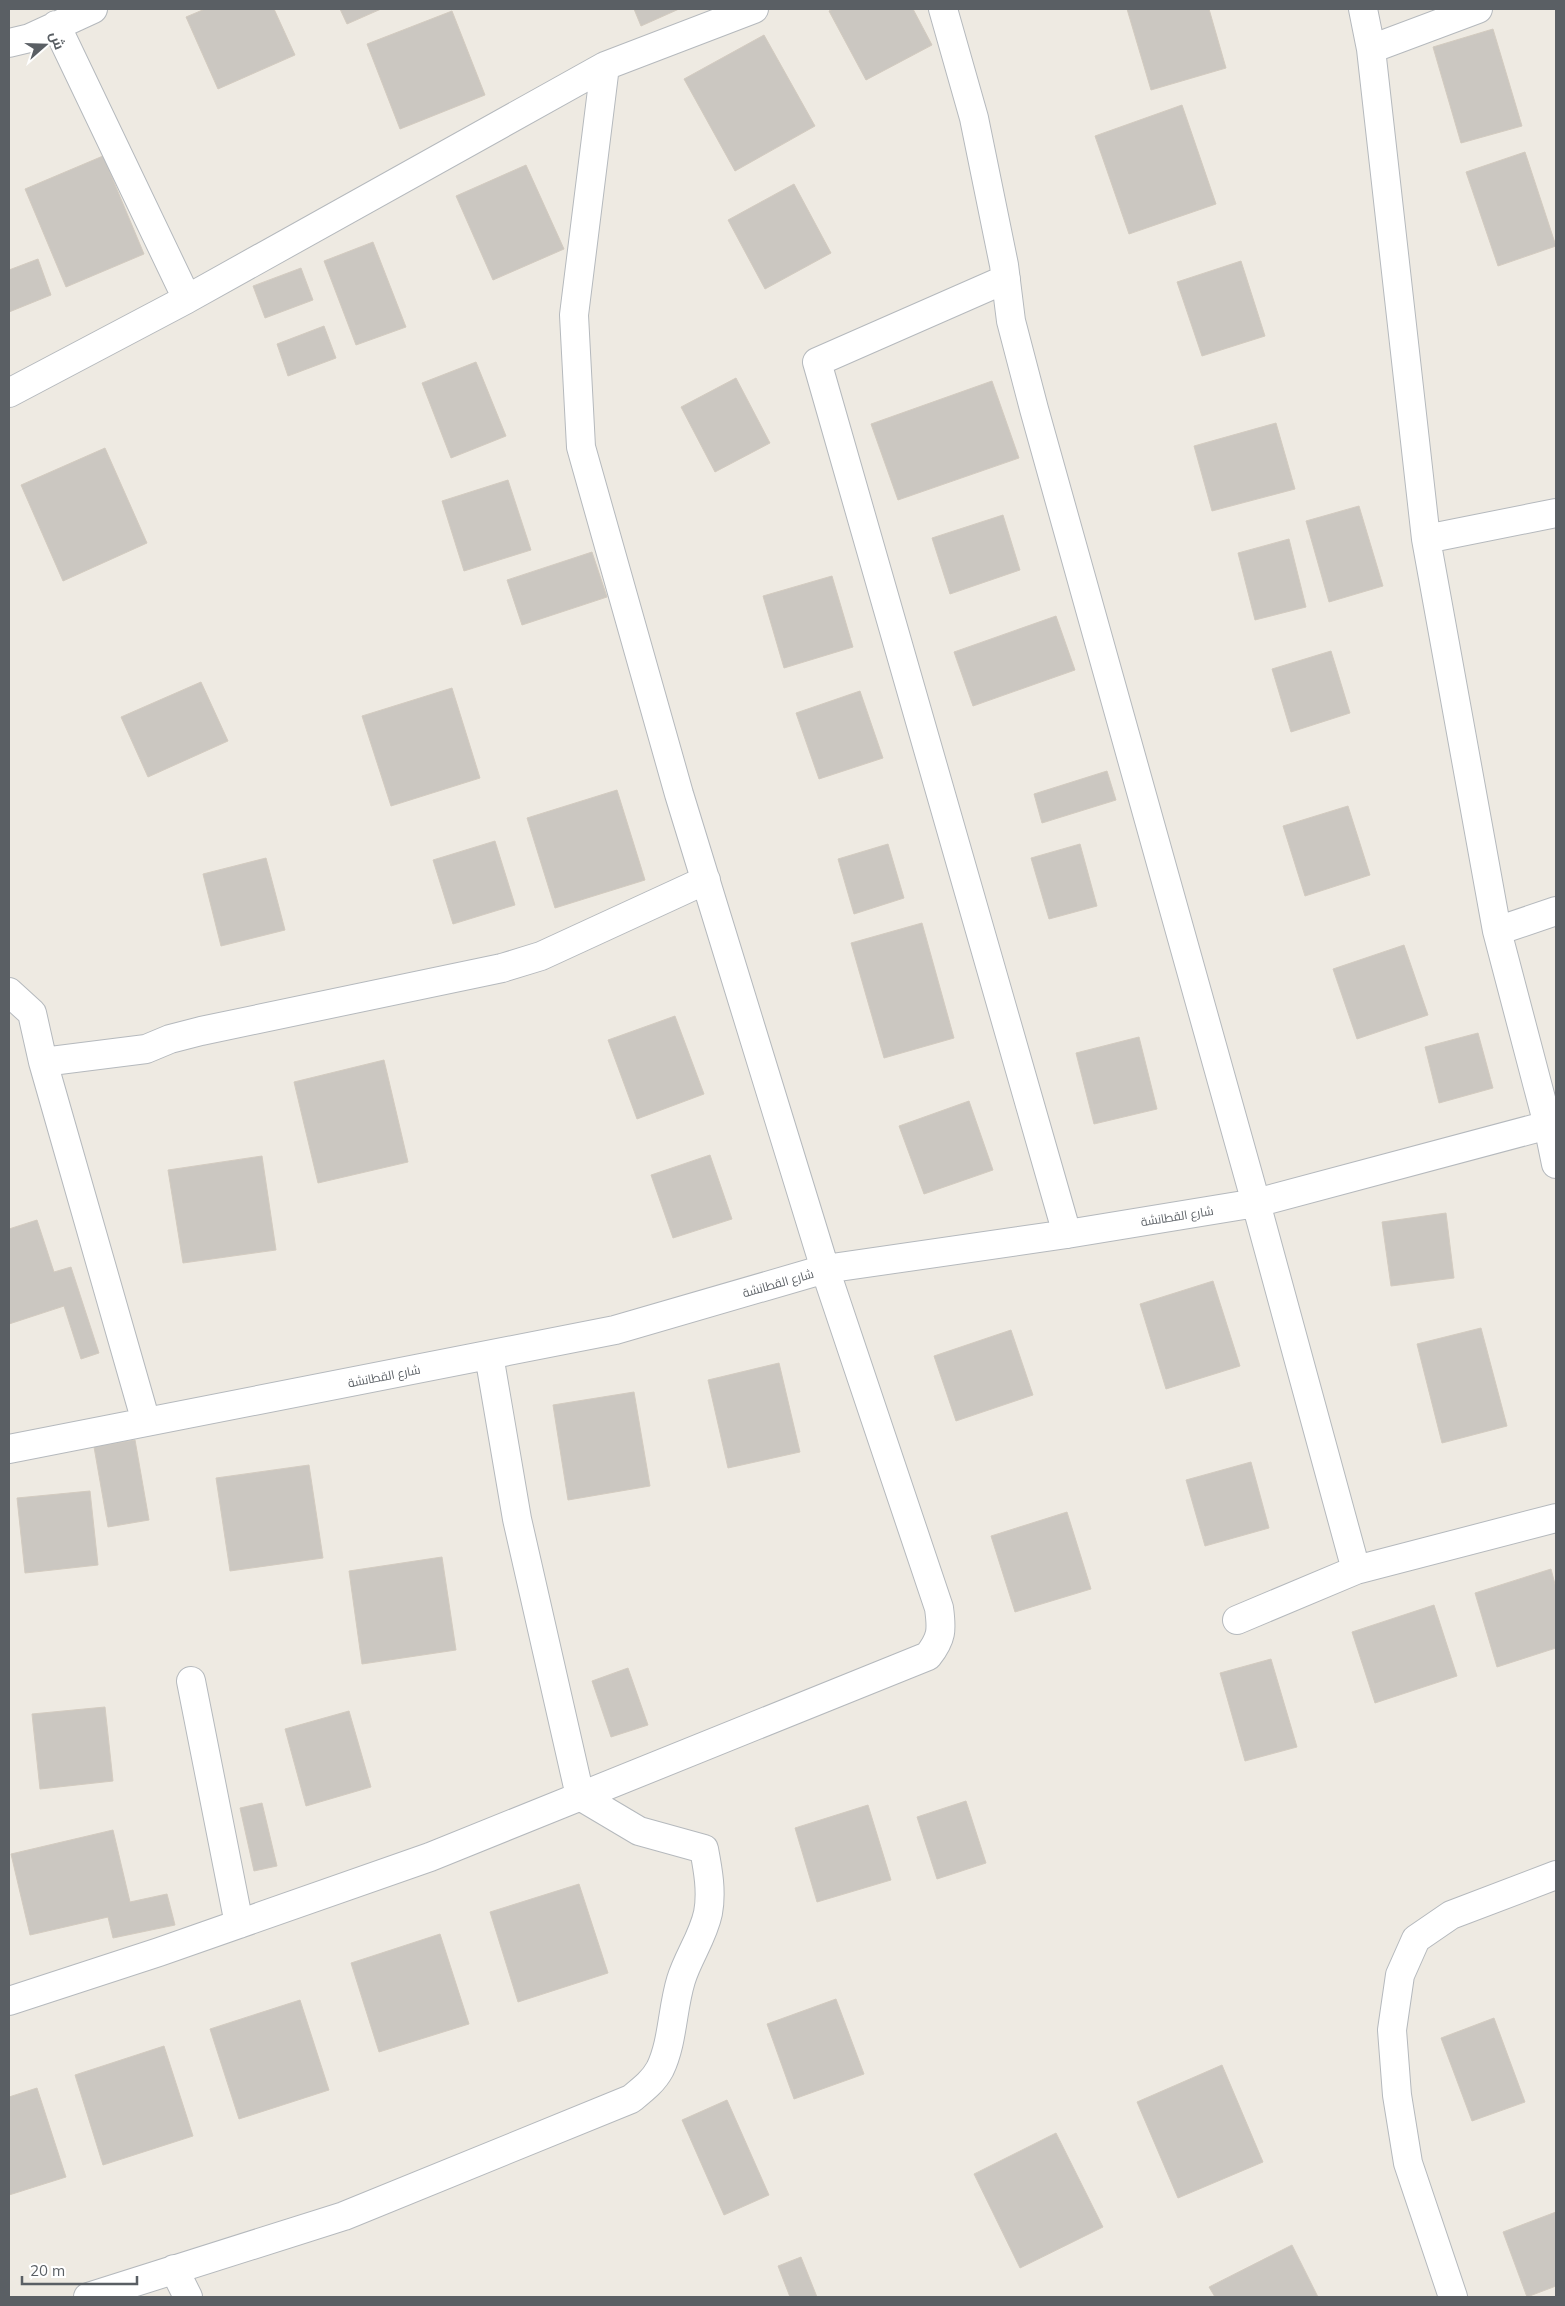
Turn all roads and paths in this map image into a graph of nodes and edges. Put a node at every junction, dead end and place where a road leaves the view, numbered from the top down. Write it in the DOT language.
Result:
graph roads {
  1 [pos="93,9"];
  2 [pos="754,9"];
  3 [pos="943,9"];
  4 [pos="1363,9"];
  5 [pos="1478,9"];
  6 [pos="56,25"];
  7 [pos="9,43"];
  8 [pos="1371,49"];
  9 [pos="605,66"];
  10 [pos="1006,279"];
  11 [pos="187,299"];
  12 [pos="9,393"];
  13 [pos="1556,513"];
  14 [pos="1426,539"];
  15 [pos="706,880"];
  16 [pos="1556,911"];
  17 [pos="1497,931"];
  18 [pos="9,992"];
  19 [pos="43,1062"];
  20 [pos="1548,1125"];
  21 [pos="1556,1164"];
  22 [pos="1256,1203"];
  23 [pos="1067,1234"];
  24 [pos="826,1269"];
  25 [pos="489,1354"];
  26 [pos="146,1422"];
  27 [pos="9,1449"];
  28 [pos="1556,1518"];
  29 [pos="1356,1570"];
  30 [pos="1237,1620"];
  31 [pos="191,1681"];
  32 [pos="580,1796"];
  33 [pos="1556,1875"];
  34 [pos="239,1924"];
  35 [pos="9,2001"];
  36 [pos="174,2269"];
  37 [pos="88,2297"];
  38 [pos="188,2297"];
  39 [pos="1453,2297"];
  1 -- 6 [label="street"];
  2 -- 9 [label="street"];
  3 -- 10 [label="street"];
  4 -- 8 [label="street"];
  5 -- 8 [label="street"];
  6 -- 7 [label="street"];
  6 -- 11 [label="street"];
  8 -- 14 [label="street"];
  9 -- 11 [label="street"];
  9 -- 15 [label="street"];
  10 -- 22 [label="street"];
  10 -- 23 [label="street"];
  11 -- 12 [label="street"];
  13 -- 14 [label="street"];
  14 -- 17 [label="street"];
  15 -- 19 [label="street"];
  15 -- 24 [label="street"];
  16 -- 17 [label="street"];
  17 -- 20 [label="street"];
  18 -- 19 [label="street"];
  19 -- 26 [label="street"];
  20 -- 21 [label="street"];
  20 -- 22 [label="street, شارع القطانشة"];
  22 -- 23 [label="street, شارع القطانشة"];
  22 -- 29 [label="street"];
  23 -- 24 [label="street, شارع القطانشة"];
  24 -- 25 [label="street, شارع القطانشة"];
  24 -- 32 [label="street"];
  25 -- 26 [label="street, شارع القطانشة"];
  25 -- 32 [label="street"];
  26 -- 27 [label="street, شارع القطانشة"];
  28 -- 29 [label="street"];
  29 -- 30 [label="street"];
  31 -- 34 [label="street"];
  32 -- 34 [label="street"];
  32 -- 36 [label="street"];
  33 -- 39 [label="street"];
  34 -- 35 [label="street"];
  36 -- 37 [label="street"];
  36 -- 38 [label="street"];
}
